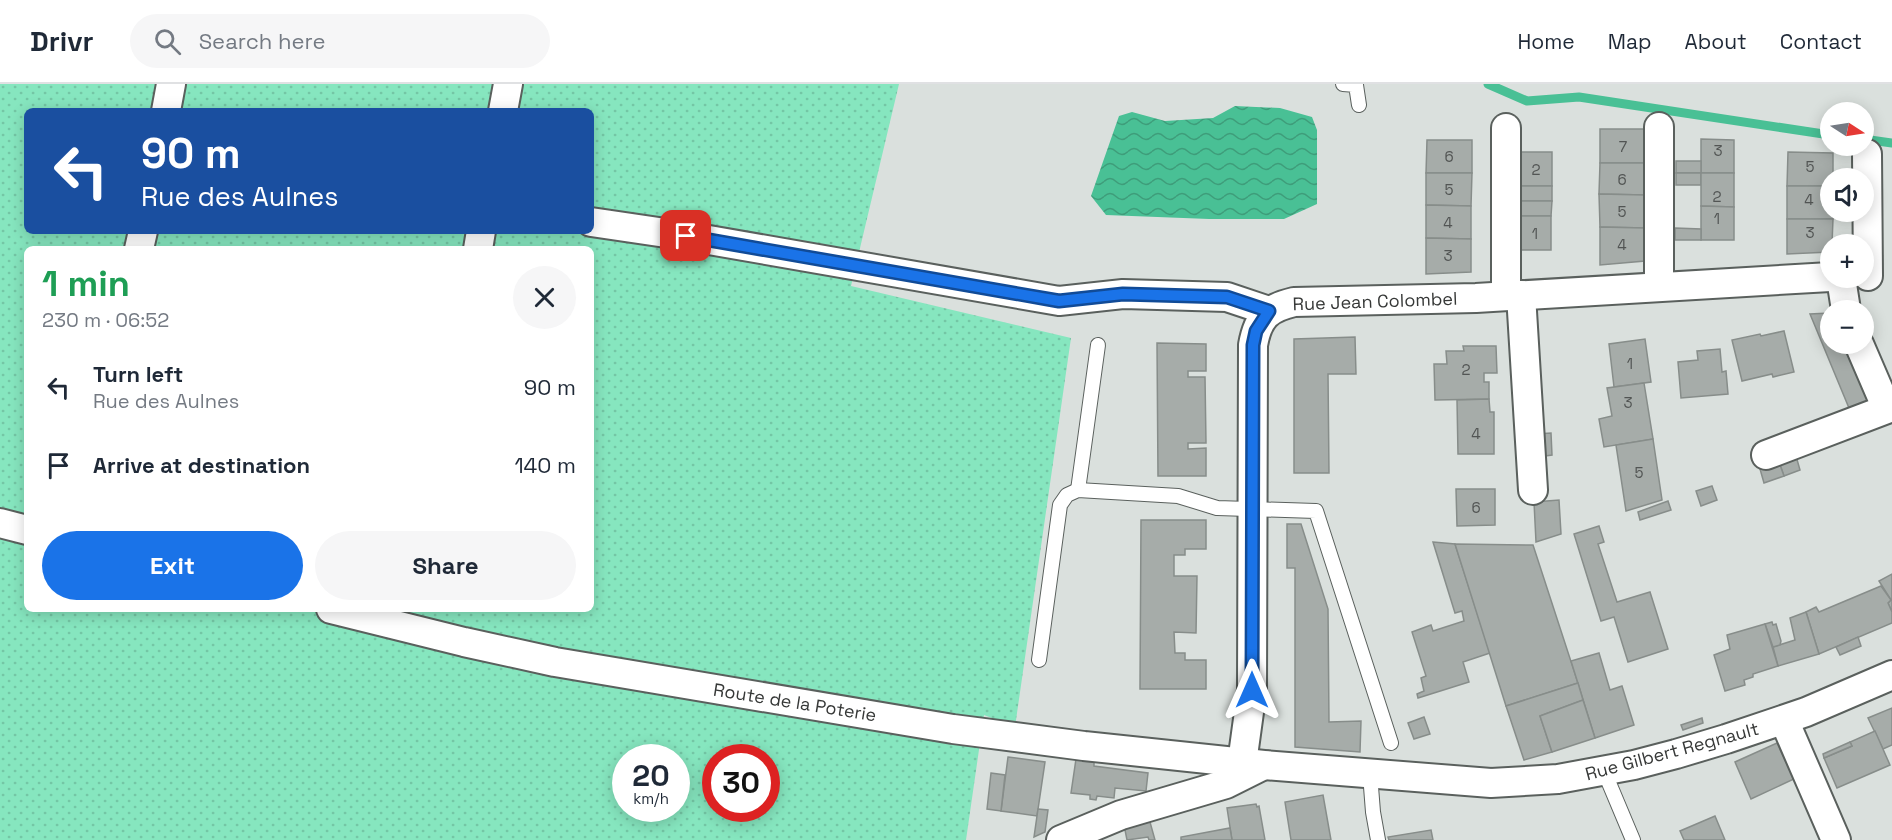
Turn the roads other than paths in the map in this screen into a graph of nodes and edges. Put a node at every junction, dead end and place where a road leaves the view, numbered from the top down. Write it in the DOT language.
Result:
graph roads {
  1 [pos="171,84"];
  2 [pos="508,84"];
  3 [pos="1343,84"];
  4 [pos="1359,105"];
  5 [pos="167,108"];
  6 [pos="504,108"];
  7 [pos="1659,127"];
  8 [pos="1506,128"];
  9 [pos="1868,156"];
  10 [pos="594,222"];
  11 [pos="1867,234"];
  12 [pos="1820,278"];
  13 [pos="1659,286"];
  14 [pos="1514,295"];
  15 [pos="1269,311"];
  16 [pos="1098,345"];
  17 [pos="1863,354"];
  18 [pos="1766,455"];
  19 [pos="1078,490"];
  20 [pos="1533,490"];
  21 [pos="1252,509"];
  22 [pos="0,523"];
  23 [pos="24,529"];
  24 [pos="356,612"];
  25 [pos="412,619"];
  26 [pos="1039,660"];
  27 [pos="1892,675"];
  28 [pos="1784,720"];
  29 [pos="1391,743"];
  30 [pos="1253,764"];
  31 [pos="1604,771"];
  32 [pos="1370,774"];
  33 [pos="1061,840"];
  34 [pos="1378,840"];
  35 [pos="1633,840"];
  36 [pos="1836,840"];
  1 -- 5 [label="street"];
  2 -- 6 [label="street"];
  3 -- 4 [label="lane"];
  7 -- 13 [label="street"];
  8 -- 14 [label="street"];
  9 -- 11 [label="street"];
  10 -- 15 [label="street"];
  12 -- 13 [label="street, Rue Jean Colombel"];
  13 -- 14 [label="street, Rue Jean Colombel"];
  14 -- 15 [label="street, Rue Jean Colombel"];
  14 -- 20 [label="street"];
  15 -- 21 [label="street, Rue Jean Colombel"];
  16 -- 19 [label="lane"];
  17 -- 18 [label="street"];
  19 -- 21 [label="lane"];
  19 -- 26 [label="lane"];
  21 -- 29 [label="lane"];
  21 -- 30 [label="street, Rue Jean Colombel"];
  22 -- 23 [label="street"];
  24 -- 25 [label="street, Route de la Poterie"];
  25 -- 30 [label="street, Route de la Poterie"];
  27 -- 28 [label="street, Rue Gilbert Regnault"];
  28 -- 31 [label="street, Rue Gilbert Regnault"];
  28 -- 36 [label="street"];
  30 -- 32 [label="street, Rue Gilbert Regnault"];
  30 -- 33 [label="street"];
  31 -- 32 [label="street, Rue Gilbert Regnault"];
  31 -- 35 [label="lane"];
  32 -- 34 [label="lane"];
}
